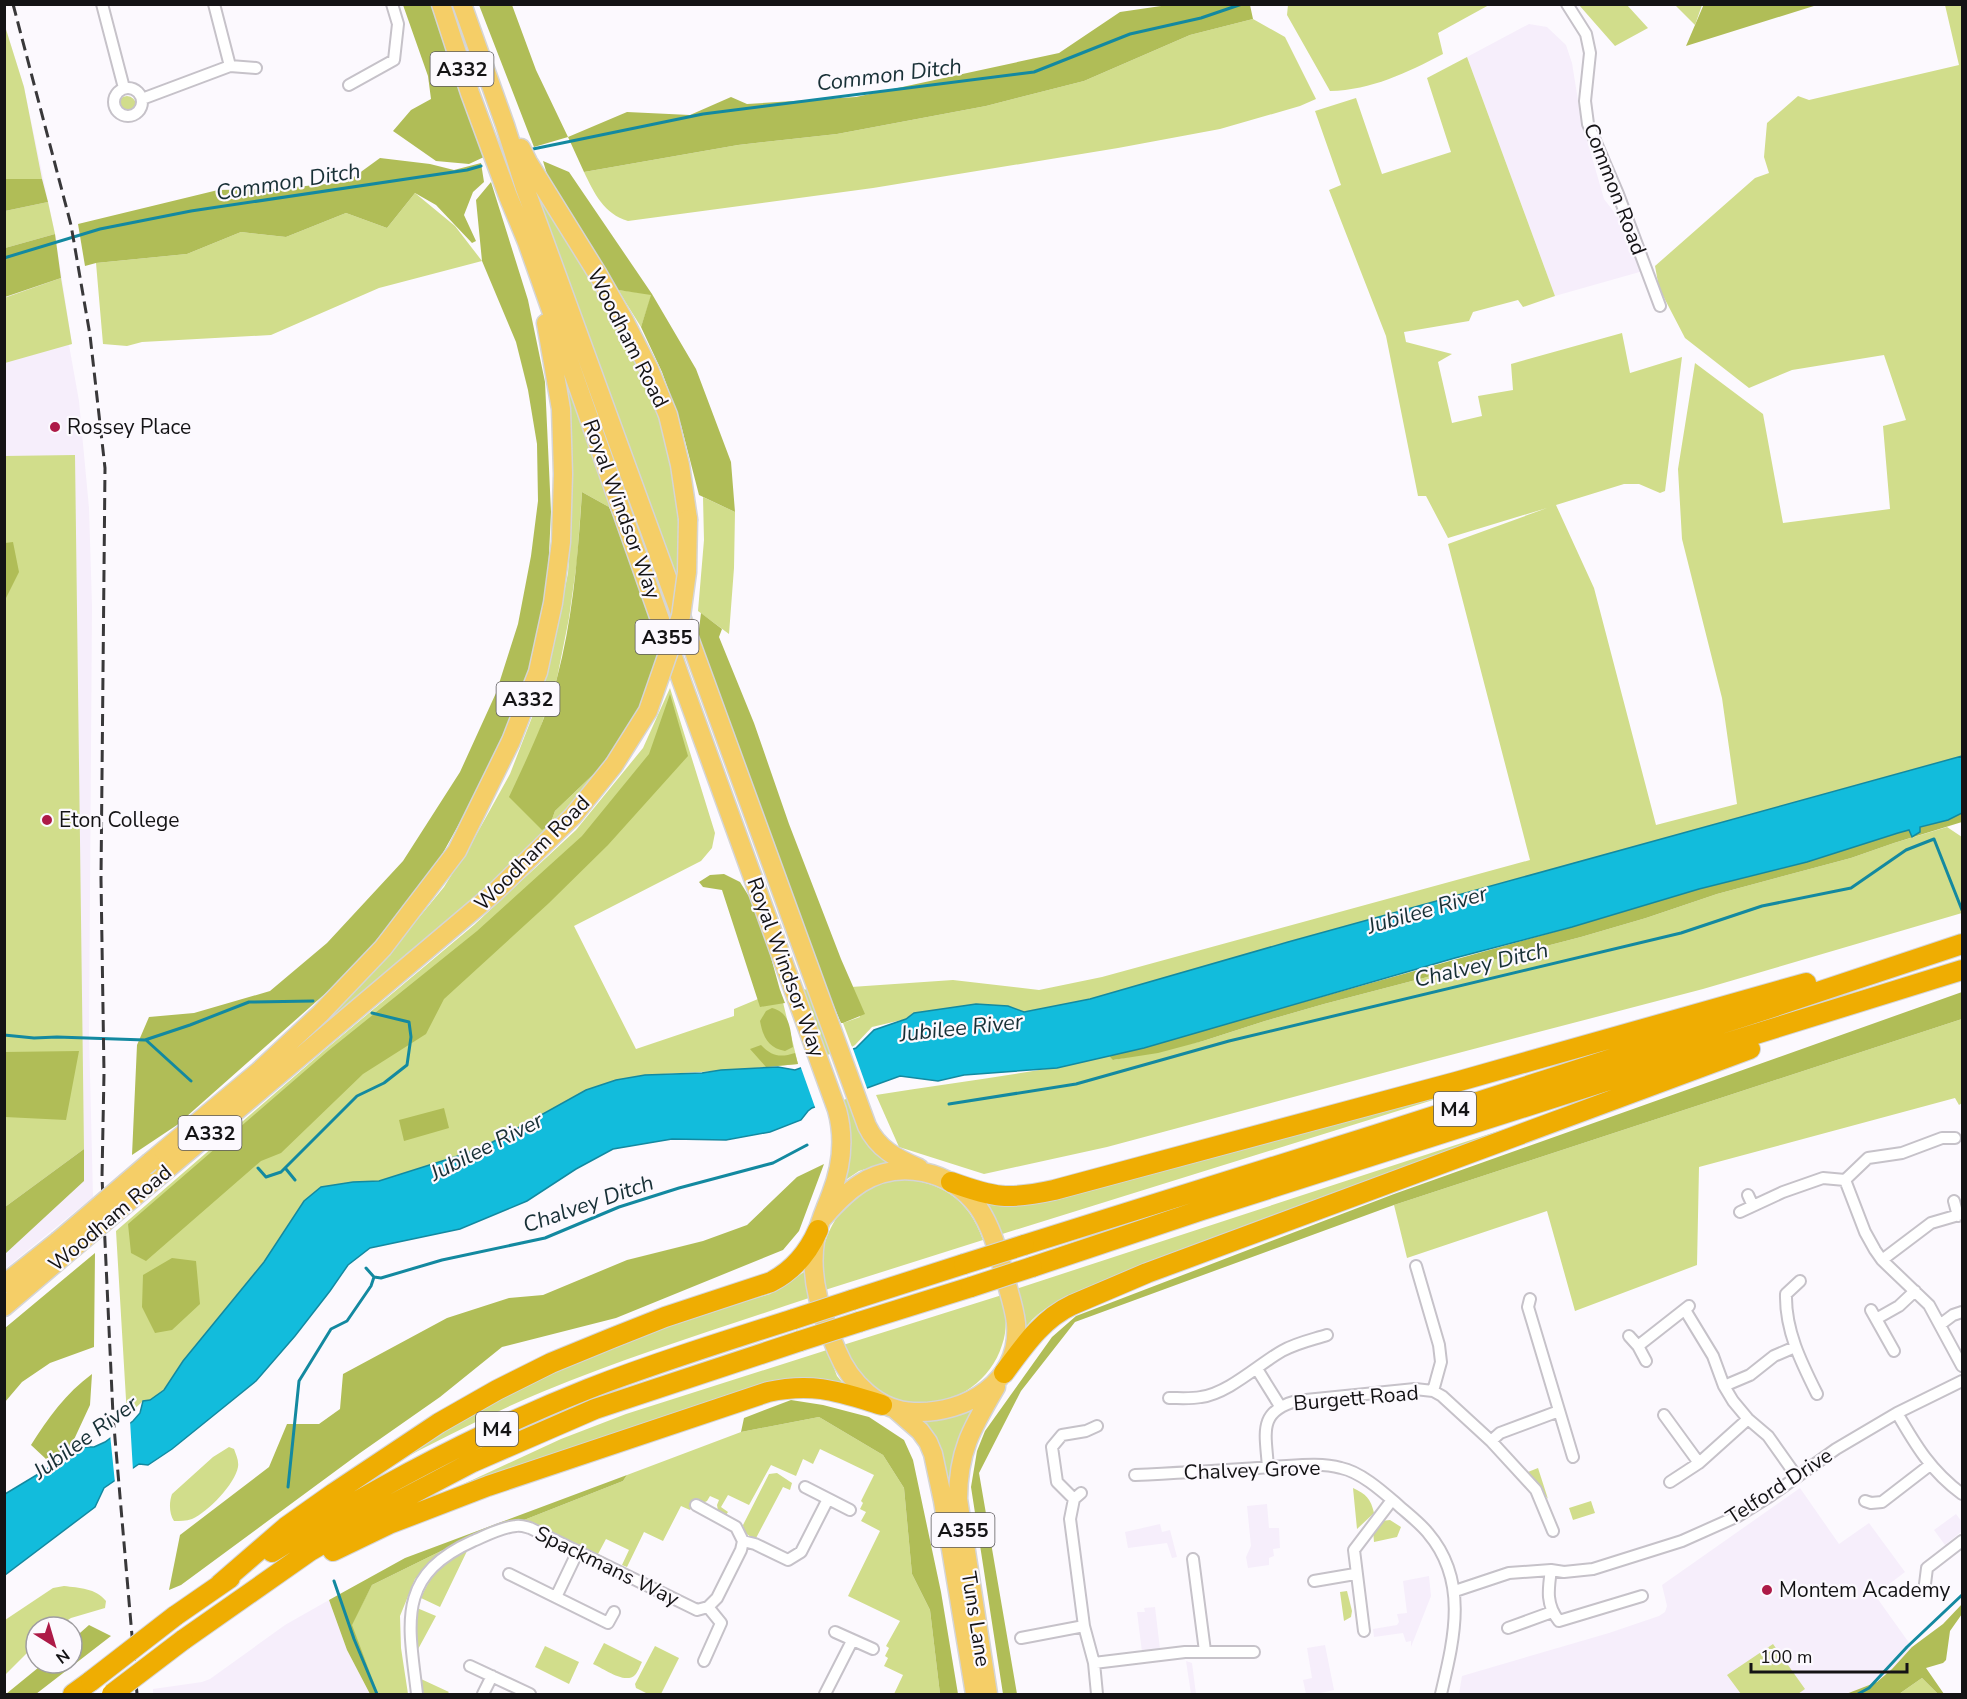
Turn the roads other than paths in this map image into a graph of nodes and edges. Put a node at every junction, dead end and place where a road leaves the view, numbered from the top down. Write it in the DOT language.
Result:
graph roads {
  1 [pos="102,4"];
  2 [pos="214,4"];
  3 [pos="392,4"];
  4 [pos="441,4"];
  5 [pos="1567,4"];
  6 [pos="462,5"];
  7 [pos="230,66"];
  8 [pos="256,68"];
  9 [pos="349,85"];
  10 [pos="124,88"];
  11 [pos="142,99"];
  12 [pos="533,185"];
  13 [pos="527,242"];
  14 [pos="1660,306"];
  15 [pos="1962,944"];
  16 [pos="1883,969"];
  17 [pos="1962,970"];
  18 [pos="1867,1001"];
  19 [pos="1955,1138"];
  20 [pos="943,1178"];
  21 [pos="1845,1180"];
  22 [pos="1748,1195"];
  23 [pos="1954,1201"];
  24 [pos="1754,1206"];
  25 [pos="1740,1212"];
  26 [pos="1960,1215"];
  27 [pos="819,1225"];
  28 [pos="1882,1260"];
  29 [pos="1416,1266"];
  30 [pos="1800,1281"];
  31 [pos="4,1284"];
  32 [pos="1915,1291"];
  33 [pos="1530,1299"];
  34 [pos="4,1306"];
  35 [pos="1962,1312"];
  36 [pos="1941,1324"];
  37 [pos="1326,1335"];
  38 [pos="1629,1336"];
  39 [pos="1638,1346"];
  40 [pos="1795,1347"];
  41 [pos="1894,1351"];
  42 [pos="1646,1361"];
  43 [pos="1962,1366"];
  44 [pos="1257,1369"];
  45 [pos="1004,1374"];
  46 [pos="1962,1381"];
  47 [pos="1724,1386"];
  48 [pos="1433,1391"];
  49 [pos="1816,1394"];
  50 [pos="1169,1398"];
  51 [pos="1280,1406"];
  52 [pos="889,1408"];
  53 [pos="1559,1411"];
  54 [pos="1897,1413"];
  55 [pos="1671,1418"];
  56 [pos="1748,1419"];
  57 [pos="1090,1432"];
  58 [pos="1491,1441"];
  59 [pos="1573,1456"];
  60 [pos="1699,1463"];
  61 [pos="1930,1465"];
  62 [pos="1268,1468"];
  63 [pos="1135,1475"];
  64 [pos="1797,1477"];
  65 [pos="1670,1482"];
  66 [pos="805,1487"];
  67 [pos="1960,1487"];
  68 [pos="828,1499"];
  69 [pos="1392,1500"];
  70 [pos="1865,1501"];
  71 [pos="696,1505"];
  72 [pos="850,1509"];
  73 [pos="1553,1531"];
  74 [pos="743,1541"];
  75 [pos="1962,1541"];
  76 [pos="578,1551"];
  77 [pos="1193,1559"];
  78 [pos="1551,1570"];
  79 [pos="509,1574"];
  80 [pos="1355,1574"];
  81 [pos="1314,1581"];
  82 [pos="220,1584"];
  83 [pos="1925,1584"];
  84 [pos="260,1586"];
  85 [pos="1455,1591"];
  86 [pos="1642,1596"];
  87 [pos="556,1597"];
  88 [pos="708,1607"];
  89 [pos="614,1612"];
  90 [pos="1552,1612"];
  91 [pos="1084,1626"];
  92 [pos="1508,1628"];
  93 [pos="1364,1631"];
  94 [pos="835,1632"];
  95 [pos="1021,1638"];
  96 [pos="852,1641"];
  97 [pos="873,1649"];
  98 [pos="1205,1652"];
  99 [pos="1254,1652"];
  100 [pos="704,1661"];
  101 [pos="1094,1663"];
  102 [pos="470,1666"];
  103 [pos="492,1676"];
  104 [pos="73,1695"];
  105 [pos="112,1695"];
  106 [pos="417,1695"];
  107 [pos="483,1695"];
  108 [pos="530,1695"];
  109 [pos="825,1695"];
  110 [pos="975,1695"];
  111 [pos="988,1695"];
  112 [pos="1098,1695"];
  113 [pos="1441,1695"];
  1 -- 10 [label="street"];
  2 -- 7 [label="street"];
  3 -- 9 [label="street"];
  4 -- 13 [label="main road, Royal Windsor Way / A332"];
  5 -- 14 [label="street, Common Road"];
  6 -- 12 [label="main road, Woodham Road / A332"];
  7 -- 8 [label="street"];
  7 -- 11 [label="street"];
  10 -- 11 [label="street"];
  10 -- 11 [label="street"];
  12 -- 20 [label="main road, Royal Windsor Way / A355"];
  12 -- 34 [label="main road, Woodham Road / A332, bridge"];
  13 -- 27 [label="main road, Royal Windsor Way / A355"];
  13 -- 31 [label="main road, Woodham Road / A332, bridge"];
  15 -- 16 [label="highway, M4"];
  16 -- 20 [label="highway, M4"];
  16 -- 82 [label="highway, M4, bridge"];
  17 -- 18 [label="highway, M4"];
  18 -- 45 [label="highway, M4"];
  18 -- 84 [label="highway, M4, bridge"];
  19 -- 21 [label="street"];
  20 -- 27 [label="main road"];
  20 -- 45 [label="main road, Tuns Lane"];
  21 -- 24 [label="street"];
  21 -- 28 [label="street"];
  22 -- 24 [label="street"];
  23 -- 26 [label="street"];
  24 -- 25 [label="street"];
  26 -- 28 [label="street"];
  27 -- 52 [label="main road, Tuns Lane"];
  27 -- 82 [label="highway, M4"];
  28 -- 32 [label="street"];
  29 -- 48 [label="street"];
  30 -- 40 [label="street"];
  32 -- 36 [label="street"];
  32 -- 41 [label="street"];
  33 -- 53 [label="street"];
  35 -- 36 [label="street"];
  36 -- 43 [label="street"];
  37 -- 44 [label="street"];
  38 -- 39 [label="street"];
  39 -- 42 [label="street"];
  39 -- 47 [label="street"];
  40 -- 47 [label="street"];
  40 -- 49 [label="street"];
  44 -- 50 [label="street"];
  44 -- 51 [label="street"];
  45 -- 52 [label="main road"];
  45 -- 111 [label="main road, Tuns Lane / A355"];
  46 -- 54 [label="street, Telford Drive"];
  47 -- 56 [label="street"];
  48 -- 51 [label="street, Burgett Road"];
  48 -- 58 [label="street, Burgett Road"];
  51 -- 62 [label="street, Burgett Road"];
  52 -- 84 [label="highway, M4"];
  52 -- 110 [label="main road, Tuns Lane / A355"];
  53 -- 58 [label="street"];
  53 -- 59 [label="street"];
  54 -- 61 [label="street"];
  54 -- 64 [label="street, Telford Drive"];
  55 -- 60 [label="street"];
  56 -- 60 [label="street"];
  56 -- 64 [label="street"];
  57 -- 91 [label="street"];
  58 -- 73 [label="street, Burgett Road"];
  60 -- 65 [label="street"];
  61 -- 67 [label="street"];
  61 -- 70 [label="street"];
  62 -- 63 [label="street, Chalvey Grove"];
  62 -- 69 [label="street, Chalvey Grove"];
  64 -- 78 [label="street, Telford Drive"];
  66 -- 68 [label="street"];
  68 -- 72 [label="street"];
  68 -- 74 [label="street"];
  69 -- 80 [label="street"];
  69 -- 85 [label="street, Chalvey Grove"];
  71 -- 74 [label="street"];
  74 -- 88 [label="street, Spackmans Way"];
  75 -- 83 [label="street"];
  76 -- 87 [label="street"];
  76 -- 88 [label="street, Spackmans Way"];
  76 -- 106 [label="street, Spackmans Way"];
  77 -- 98 [label="street"];
  78 -- 85 [label="street, Telford Drive"];
  78 -- 90 [label="street"];
  79 -- 87 [label="street"];
  80 -- 81 [label="street"];
  80 -- 93 [label="street"];
  82 -- 104 [label="highway, M4, bridge"];
  84 -- 105 [label="highway, M4, bridge"];
  85 -- 113 [label="street, Chalvey Grove"];
  86 -- 90 [label="street"];
  87 -- 89 [label="street"];
  88 -- 100 [label="street, Spackmans Way"];
  90 -- 92 [label="street"];
  91 -- 95 [label="street"];
  91 -- 101 [label="street"];
  94 -- 96 [label="street"];
  96 -- 97 [label="street"];
  96 -- 109 [label="street"];
  98 -- 99 [label="street"];
  98 -- 101 [label="street"];
  101 -- 112 [label="street"];
  102 -- 103 [label="street"];
  103 -- 107 [label="street"];
  103 -- 108 [label="street"];
}
